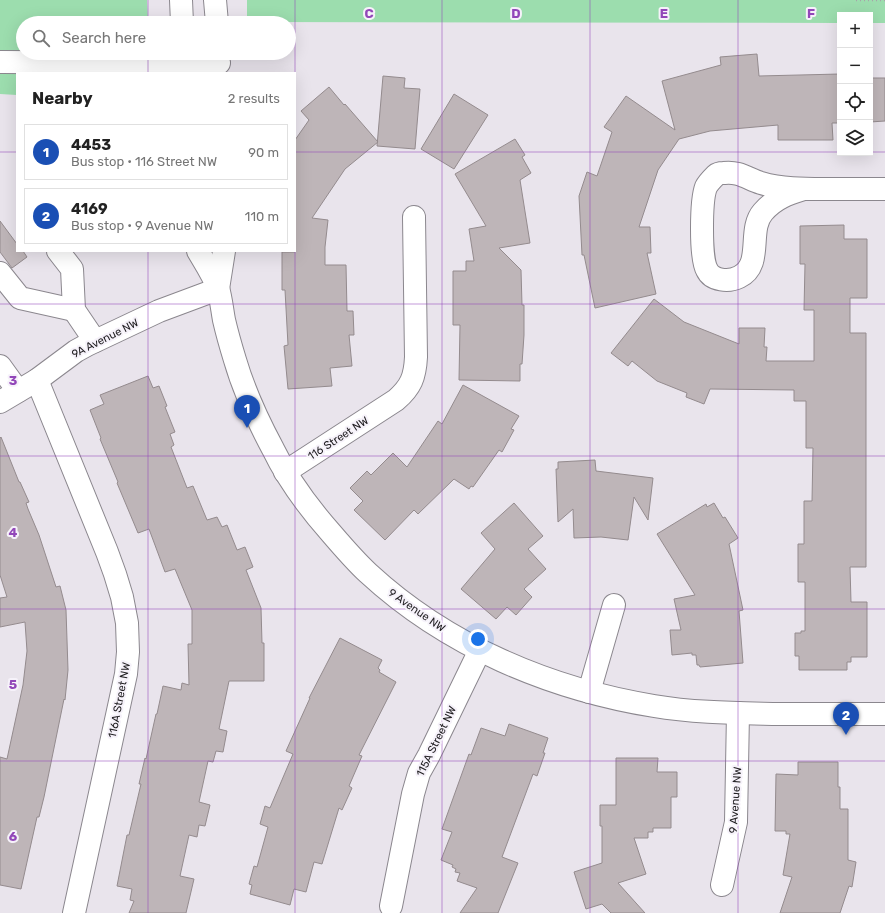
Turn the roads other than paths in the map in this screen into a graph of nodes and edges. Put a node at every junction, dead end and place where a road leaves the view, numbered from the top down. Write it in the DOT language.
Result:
graph roads {
  1 [pos="181,0"];
  2 [pos="216,0"];
  3 [pos="182,16"];
  4 [pos="217,16"];
  5 [pos="0,62"];
  6 [pos="184,63"];
  7 [pos="219,63"];
  8 [pos="804,189"];
  9 [pos="885,189"];
  10 [pos="414,217"];
  11 [pos="59,252"];
  12 [pos="199,252"];
  13 [pos="224,252"];
  14 [pos="0,273"];
  15 [pos="218,289"];
  16 [pos="74,310"];
  17 [pos="95,341"];
  18 [pos="0,366"];
  19 [pos="37,380"];
  20 [pos="18,391"];
  21 [pos="0,402"];
  22 [pos="286,472"];
  23 [pos="614,605"];
  24 [pos="480,650"];
  25 [pos="589,692"];
  26 [pos="738,713"];
  27 [pos="885,714"];
  28 [pos="722,885"];
  29 [pos="390,906"];
  30 [pos="74,913"];
  1 -- 3 [label="street"];
  2 -- 4 [label="street"];
  5 -- 6 [label="street"];
  6 -- 7 [label="street"];
  8 -- 8 [label="street"];
  8 -- 9 [label="street"];
  10 -- 22 [label="street, 116 Street NW"];
  11 -- 16 [label="street"];
  12 -- 15 [label="street"];
  13 -- 15 [label="street"];
  14 -- 16 [label="street"];
  15 -- 17 [label="street, 9A Avenue NW"];
  15 -- 22 [label="street"];
  16 -- 17 [label="street"];
  17 -- 19 [label="street, 9A Avenue NW"];
  18 -- 20 [label="street"];
  19 -- 20 [label="street, 9A Avenue NW"];
  19 -- 30 [label="street, 116A Street NW"];
  20 -- 21 [label="street, 9A Avenue NW"];
  22 -- 24 [label="street, 9 Avenue NW"];
  23 -- 25 [label="street"];
  24 -- 25 [label="street, 9 Avenue NW"];
  24 -- 29 [label="street, 115A Street NW"];
  25 -- 26 [label="street, 9 Avenue NW"];
  26 -- 27 [label="street, 9 Avenue NW"];
  26 -- 28 [label="street, 9 Avenue NW"];
}
